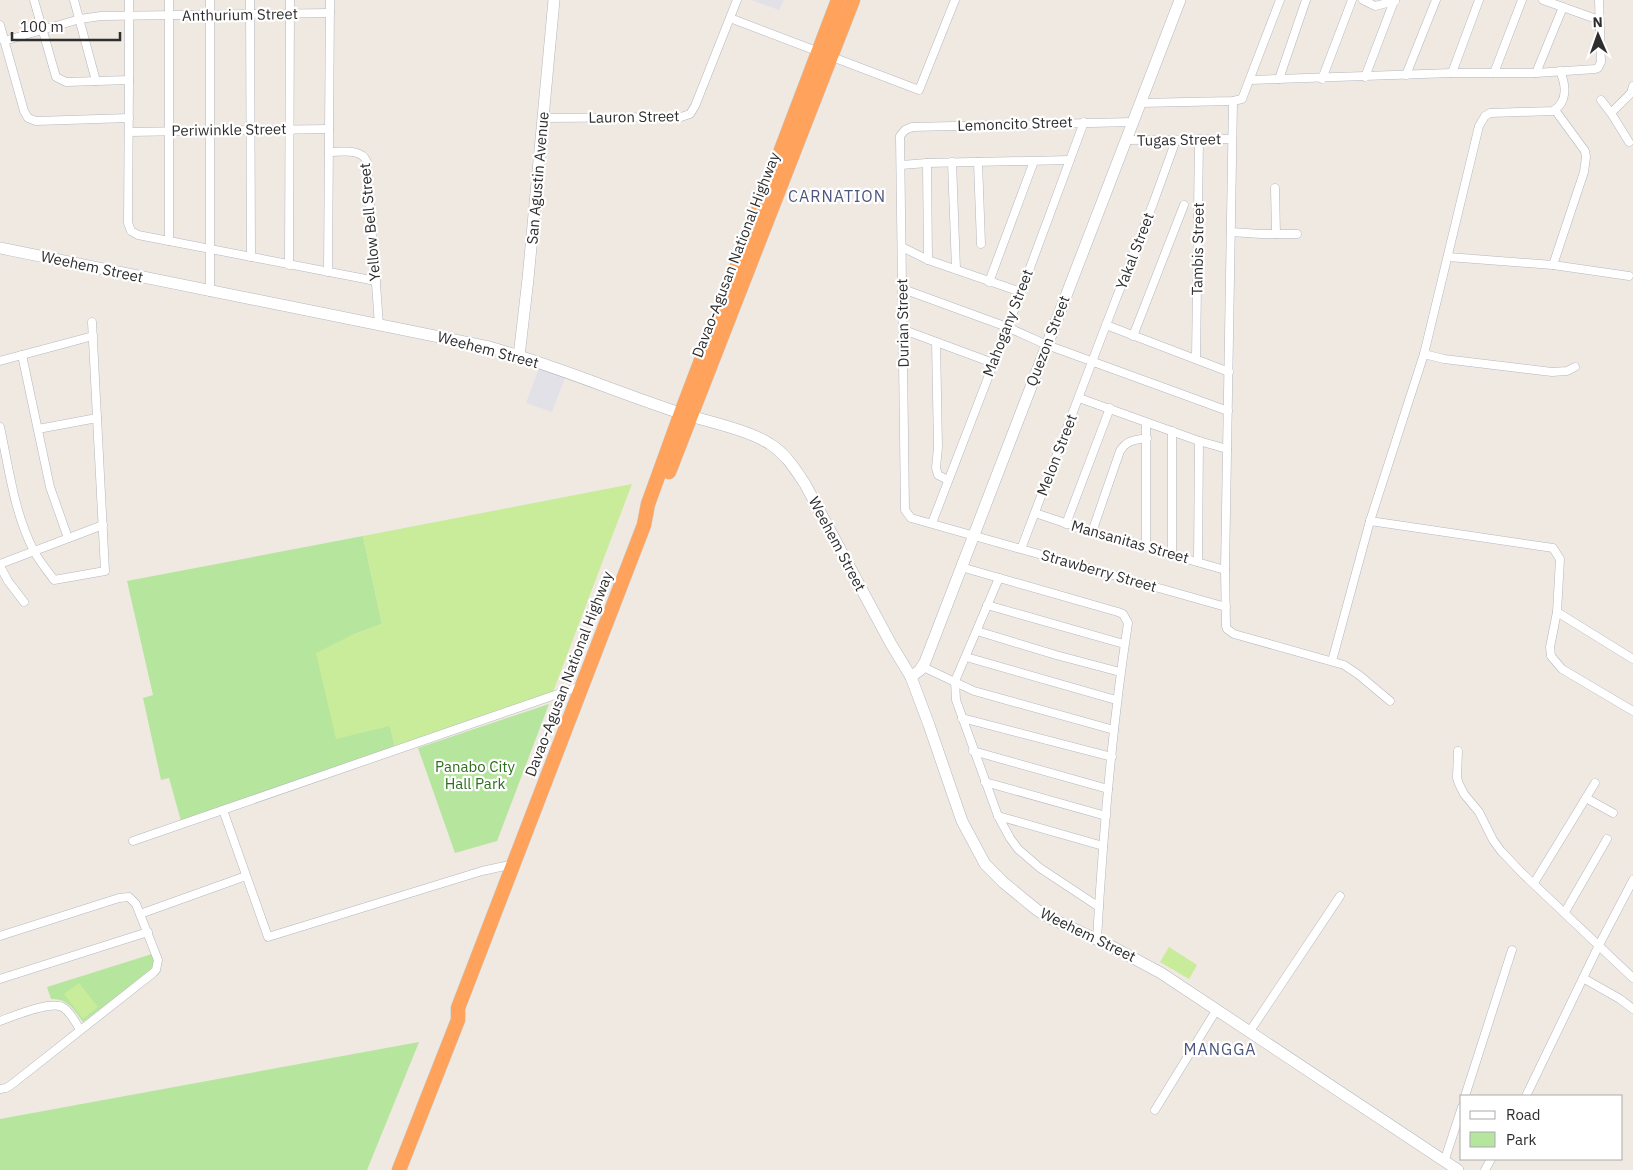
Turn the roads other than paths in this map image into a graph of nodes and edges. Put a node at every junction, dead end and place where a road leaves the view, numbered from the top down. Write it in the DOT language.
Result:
graph roads {
  1 [pos="34,0"];
  2 [pos="74,0"];
  3 [pos="129,0"];
  4 [pos="169,0"];
  5 [pos="210,0"];
  6 [pos="250,0"];
  7 [pos="290,0"];
  8 [pos="330,0"];
  9 [pos="554,0"];
  10 [pos="737,0"];
  11 [pos="838,0"];
  12 [pos="853,0"];
  13 [pos="955,0"];
  14 [pos="1180,0"];
  15 [pos="1280,0"];
  16 [pos="1306,0"];
  17 [pos="1352,0"];
  18 [pos="1362,0"];
  19 [pos="1396,0"];
  20 [pos="1436,0"];
  21 [pos="1479,0"];
  22 [pos="1522,0"];
  23 [pos="1543,0"];
  24 [pos="1599,0"];
  25 [pos="1563,7"];
  26 [pos="290,14"];
  27 [pos="330,14"];
  28 [pos="210,15"];
  29 [pos="250,15"];
  30 [pos="129,16"];
  31 [pos="169,16"];
  32 [pos="730,18"];
  33 [pos="80,20"];
  34 [pos="1598,20"];
  35 [pos="0,25"];
  36 [pos="836,26"];
  37 [pos="42,29"];
  38 [pos="4,41"];
  39 [pos="825,54"];
  40 [pos="1560,71"];
  41 [pos="1494,73"];
  42 [pos="1536,73"];
  43 [pos="1452,74"];
  44 [pos="1406,75"];
  45 [pos="1365,77"];
  46 [pos="1279,79"];
  47 [pos="1322,79"];
  48 [pos="128,80"];
  49 [pos="1250,80"];
  50 [pos="96,81"];
  51 [pos="1633,86"];
  52 [pos="1601,100"];
  53 [pos="1233,101"];
  54 [pos="1140,103"];
  55 [pos="1555,110"];
  56 [pos="1611,113"];
  57 [pos="129,118"];
  58 [pos="543,118"];
  59 [pos="1084,122"];
  60 [pos="1133,122"];
  61 [pos="290,129"];
  62 [pos="329,129"];
  63 [pos="250,130"];
  64 [pos="209,131"];
  65 [pos="129,132"];
  66 [pos="168,132"];
  67 [pos="900,136"];
  68 [pos="1199,139"];
  69 [pos="1232,139"];
  70 [pos="1126,140"];
  71 [pos="1176,140"];
  72 [pos="1632,142"];
  73 [pos="329,152"];
  74 [pos="1070,160"];
  75 [pos="1034,161"];
  76 [pos="952,162"];
  77 [pos="978,162"];
  78 [pos="927,163"];
  79 [pos="901,165"];
  80 [pos="1275,188"];
  81 [pos="1184,205"];
  82 [pos="1231,232"];
  83 [pos="1276,234"];
  84 [pos="1297,234"];
  85 [pos="169,241"];
  86 [pos="981,244"];
  87 [pos="902,247"];
  88 [pos="0,248"];
  89 [pos="210,249"];
  90 [pos="251,257"];
  91 [pos="1448,257"];
  92 [pos="928,260"];
  93 [pos="289,264"];
  94 [pos="1553,265"];
  95 [pos="956,269"];
  96 [pos="328,272"];
  97 [pos="1629,276"];
  98 [pos="376,281"];
  99 [pos="988,282"];
  100 [pos="903,289"];
  101 [pos="210,292"];
  102 [pos="1021,292"];
  103 [pos="92,322"];
  104 [pos="379,325"];
  105 [pos="1106,325"];
  106 [pos="1007,328"];
  107 [pos="904,330"];
  108 [pos="93,336"];
  109 [pos="1134,336"];
  110 [pos="936,342"];
  111 [pos="1047,345"];
  112 [pos="1424,354"];
  113 [pos="22,355"];
  114 [pos="519,356"];
  115 [pos="1196,359"];
  116 [pos="0,361"];
  117 [pos="1093,361"];
  118 [pos="993,363"];
  119 [pos="1575,367"];
  120 [pos="1228,372"];
  121 [pos="1079,398"];
  122 [pos="1110,408"];
  123 [pos="1228,411"];
  124 [pos="686,415"];
  125 [pos="97,418"];
  126 [pos="1146,423"];
  127 [pos="0,427"];
  128 [pos="38,429"];
  129 [pos="1172,431"];
  130 [pos="1147,438"];
  131 [pos="1199,441"];
  132 [pos="1227,449"];
  133 [pos="948,480"];
  134 [pos="905,510"];
  135 [pos="1035,513"];
  136 [pos="1370,521"];
  137 [pos="932,523"];
  138 [pos="1066,524"];
  139 [pos="103,525"];
  140 [pos="1092,532"];
  141 [pos="973,535"];
  142 [pos="68,538"];
  143 [pos="1146,547"];
  144 [pos="1021,549"];
  145 [pos="34,551"];
  146 [pos="1172,554"];
  147 [pos="1198,562"];
  148 [pos="0,565"];
  149 [pos="961,567"];
  150 [pos="1225,570"];
  151 [pos="999,578"];
  152 [pos="24,602"];
  153 [pos="987,605"];
  154 [pos="1226,607"];
  155 [pos="1557,612"];
  156 [pos="977,631"];
  157 [pos="1124,644"];
  158 [pos="966,657"];
  159 [pos="1633,659"];
  160 [pos="1332,661"];
  161 [pos="922,667"];
  162 [pos="1120,672"];
  163 [pos="911,678"];
  164 [pos="955,681"];
  165 [pos="581,686"];
  166 [pos="1116,700"];
  167 [pos="1390,701"];
  168 [pos="1633,712"];
  169 [pos="962,718"];
  170 [pos="1114,730"];
  171 [pos="1458,750"];
  172 [pos="973,751"];
  173 [pos="1112,757"];
  174 [pos="985,782"];
  175 [pos="1595,783"];
  176 [pos="1108,788"];
  177 [pos="1586,798"];
  178 [pos="223,810"];
  179 [pos="1613,813"];
  180 [pos="998,816"];
  181 [pos="1106,816"];
  182 [pos="1607,838"];
  183 [pos="133,841"];
  184 [pos="1103,846"];
  185 [pos="514,864"];
  186 [pos="246,876"];
  187 [pos="1633,880"];
  188 [pos="1534,883"];
  189 [pos="1340,896"];
  190 [pos="1099,907"];
  191 [pos="1565,912"];
  192 [pos="140,914"];
  193 [pos="148,932"];
  194 [pos="0,936"];
  195 [pos="1097,939"];
  196 [pos="1599,945"];
  197 [pos="1512,950"];
  198 [pos="1583,978"];
  199 [pos="1633,978"];
  200 [pos="0,979"];
  201 [pos="458,1008"];
  202 [pos="1217,1009"];
  203 [pos="1633,1009"];
  204 [pos="0,1021"];
  205 [pos="80,1030"];
  206 [pos="1250,1031"];
  207 [pos="0,1089"];
  208 [pos="1465,1095"];
  209 [pos="1526,1095"];
  210 [pos="1155,1110"];
  211 [pos="1460,1113"];
  212 [pos="1444,1162"];
  213 [pos="390,1170"];
  214 [pos="399,1170"];
  215 [pos="1458,1170"];
  1 -- 37 [label="street"];
  2 -- 33 [label="street"];
  3 -- 30 [label="street"];
  4 -- 31 [label="street"];
  5 -- 28 [label="street"];
  6 -- 29 [label="street"];
  7 -- 26 [label="street"];
  8 -- 27 [label="street"];
  9 -- 58 [label="street, San Agustin Avenue"];
  10 -- 32 [label="street, Lauron Street"];
  11 -- 36 [label="highway, Davao-Agusan National Highway"];
  12 -- 36 [label="highway, Davao-Agusan National Highway"];
  13 -- 39 [label="street"];
  14 -- 54 [label="street, Quezon Street"];
  15 -- 49 [label="street"];
  16 -- 46 [label="street"];
  17 -- 47 [label="street"];
  18 -- 19 [label="street"];
  19 -- 45 [label="street"];
  20 -- 44 [label="street"];
  21 -- 43 [label="street"];
  22 -- 41 [label="street"];
  23 -- 25 [label="street"];
  24 -- 34 [label="street"];
  25 -- 34 [label="street"];
  25 -- 42 [label="street"];
  26 -- 27 [label="street, Anthurium Street"];
  26 -- 29 [label="street, Anthurium Street"];
  26 -- 61 [label="street"];
  27 -- 62 [label="street"];
  28 -- 29 [label="street, Anthurium Street"];
  28 -- 31 [label="street, Anthurium Street"];
  28 -- 64 [label="street"];
  29 -- 63 [label="street"];
  30 -- 31 [label="street, Anthurium Street"];
  30 -- 33 [label="street, Anthurium Street"];
  30 -- 48 [label="street"];
  31 -- 66 [label="street"];
  32 -- 39 [label="street"];
  32 -- 58 [label="street, Lauron Street"];
  33 -- 37 [label="street, Anthurium Street"];
  33 -- 50 [label="street"];
  34 -- 40 [label="street"];
  35 -- 38 [label="street"];
  36 -- 39 [label="highway, Davao-Agusan National Highway"];
  37 -- 38 [label="street, Anthurium Street"];
  37 -- 50 [label="street"];
  38 -- 57 [label="street"];
  39 -- 124 [label="highway, Davao-Agusan National Highway"];
  40 -- 42 [label="street"];
  40 -- 55 [label="street"];
  41 -- 42 [label="street"];
  41 -- 43 [label="street"];
  43 -- 44 [label="street"];
  44 -- 45 [label="street"];
  45 -- 47 [label="street"];
  46 -- 47 [label="street"];
  46 -- 49 [label="street"];
  48 -- 50 [label="street"];
  48 -- 57 [label="street"];
  49 -- 53 [label="street"];
  51 -- 56 [label="street"];
  52 -- 56 [label="street"];
  53 -- 54 [label="street"];
  53 -- 69 [label="street"];
  54 -- 60 [label="street, Quezon Street"];
  55 -- 91 [label="street"];
  55 -- 94 [label="street"];
  56 -- 72 [label="street"];
  57 -- 65 [label="street"];
  58 -- 114 [label="street, San Agustin Avenue"];
  59 -- 60 [label="street, Lemoncito Street"];
  59 -- 67 [label="street, Lemoncito Street"];
  59 -- 74 [label="street, Mahogany Street"];
  60 -- 70 [label="street, Quezon Street"];
  61 -- 62 [label="street, Periwinkle Street"];
  61 -- 63 [label="street, Periwinkle Street"];
  61 -- 93 [label="street"];
  62 -- 73 [label="street"];
  63 -- 64 [label="street, Periwinkle Street"];
  63 -- 90 [label="street"];
  64 -- 66 [label="street, Periwinkle Street"];
  64 -- 89 [label="street"];
  65 -- 66 [label="street, Periwinkle Street"];
  65 -- 85 [label="street"];
  66 -- 85 [label="street"];
  67 -- 79 [label="street, Durian Street"];
  68 -- 69 [label="street, Tugas Street"];
  68 -- 71 [label="street, Tugas Street"];
  68 -- 115 [label="street, Tambis Street"];
  69 -- 82 [label="street"];
  70 -- 71 [label="street, Tugas Street"];
  70 -- 111 [label="street, Quezon Street"];
  71 -- 105 [label="street, Yakal Street"];
  73 -- 96 [label="street"];
  73 -- 98 [label="street, Yellow Bell Street"];
  74 -- 75 [label="street"];
  74 -- 102 [label="street, Mahogany Street"];
  75 -- 77 [label="street"];
  75 -- 99 [label="street"];
  76 -- 77 [label="street"];
  76 -- 78 [label="street"];
  76 -- 95 [label="street"];
  77 -- 86 [label="street"];
  78 -- 79 [label="street"];
  78 -- 92 [label="street"];
  79 -- 87 [label="street, Durian Street"];
  80 -- 83 [label="street"];
  81 -- 109 [label="street"];
  82 -- 83 [label="street"];
  82 -- 120 [label="street"];
  83 -- 84 [label="street"];
  85 -- 89 [label="street"];
  87 -- 92 [label="street"];
  87 -- 100 [label="street, Durian Street"];
  88 -- 101 [label="street, Weehem Street"];
  89 -- 90 [label="street"];
  89 -- 101 [label="street"];
  90 -- 93 [label="street"];
  91 -- 94 [label="street"];
  91 -- 112 [label="street"];
  92 -- 95 [label="street"];
  93 -- 96 [label="street"];
  94 -- 97 [label="street"];
  95 -- 99 [label="street"];
  96 -- 98 [label="street"];
  98 -- 104 [label="street, Yellow Bell Street"];
  99 -- 102 [label="street"];
  100 -- 106 [label="street"];
  100 -- 107 [label="street, Durian Street"];
  101 -- 104 [label="street, Weehem Street"];
  102 -- 106 [label="street, Mahogany Street"];
  103 -- 108 [label="street"];
  104 -- 114 [label="street, Weehem Street"];
  105 -- 109 [label="street"];
  105 -- 117 [label="street, Yakal Street"];
  106 -- 111 [label="street"];
  106 -- 118 [label="street, Mahogany Street"];
  107 -- 110 [label="street"];
  107 -- 134 [label="street, Durian Street"];
  108 -- 113 [label="street"];
  108 -- 125 [label="street"];
  109 -- 115 [label="street"];
  110 -- 118 [label="street"];
  110 -- 133 [label="street"];
  111 -- 117 [label="street"];
  111 -- 141 [label="street, Quezon Street"];
  112 -- 119 [label="street"];
  112 -- 136 [label="street"];
  113 -- 116 [label="street"];
  113 -- 128 [label="street"];
  114 -- 124 [label="street, Weehem Street"];
  115 -- 120 [label="street"];
  117 -- 121 [label="street, Melon Street"];
  117 -- 123 [label="street"];
  118 -- 133 [label="street, Mahogany Street"];
  120 -- 123 [label="street"];
  121 -- 122 [label="street"];
  121 -- 135 [label="street, Melon Street"];
  122 -- 126 [label="street"];
  122 -- 138 [label="street"];
  123 -- 132 [label="street"];
  124 -- 163 [label="street, Weehem Street"];
  124 -- 165 [label="highway, Davao-Agusan National Highway"];
  125 -- 128 [label="street"];
  125 -- 139 [label="street"];
  126 -- 129 [label="street"];
  126 -- 130 [label="street"];
  127 -- 145 [label="street"];
  128 -- 142 [label="street"];
  129 -- 131 [label="street"];
  129 -- 146 [label="street"];
  130 -- 140 [label="street"];
  130 -- 143 [label="street"];
  131 -- 132 [label="street"];
  131 -- 147 [label="street"];
  132 -- 150 [label="street"];
  133 -- 137 [label="street, Mahogany Street"];
  134 -- 137 [label="street, Strawberry Street"];
  135 -- 138 [label="street, Mansanitas Street"];
  135 -- 144 [label="street, Melon Street"];
  136 -- 155 [label="street"];
  136 -- 160 [label="street"];
  137 -- 141 [label="street, Strawberry Street"];
  138 -- 140 [label="street, Mansanitas Street"];
  139 -- 142 [label="street"];
  139 -- 145 [label="street"];
  140 -- 143 [label="street, Mansanitas Street"];
  141 -- 144 [label="street, Strawberry Street"];
  141 -- 149 [label="street, Quezon Street"];
  142 -- 145 [label="street"];
  143 -- 146 [label="street, Mansanitas Street"];
  144 -- 154 [label="street, Strawberry Street"];
  145 -- 148 [label="street"];
  146 -- 147 [label="street, Mansanitas Street"];
  147 -- 150 [label="street, Mansanitas Street"];
  148 -- 152 [label="street"];
  149 -- 151 [label="street"];
  149 -- 161 [label="street, Quezon Street"];
  150 -- 154 [label="street"];
  151 -- 153 [label="street"];
  151 -- 157 [label="street"];
  153 -- 156 [label="street"];
  153 -- 157 [label="street"];
  154 -- 160 [label="street"];
  155 -- 159 [label="street"];
  155 -- 168 [label="street"];
  156 -- 158 [label="street"];
  156 -- 162 [label="street"];
  157 -- 162 [label="street"];
  158 -- 164 [label="street"];
  158 -- 166 [label="street"];
  160 -- 167 [label="street"];
  161 -- 163 [label="street, Quezon Street"];
  161 -- 164 [label="street"];
  162 -- 166 [label="street"];
  163 -- 195 [label="street, Weehem Street"];
  164 -- 169 [label="street"];
  164 -- 170 [label="street"];
  165 -- 178 [label="street"];
  165 -- 185 [label="highway, Davao-Agusan National Highway"];
  166 -- 170 [label="street"];
  169 -- 172 [label="street"];
  169 -- 173 [label="street"];
  170 -- 173 [label="street"];
  171 -- 188 [label="street"];
  172 -- 174 [label="street"];
  172 -- 176 [label="street"];
  173 -- 176 [label="street"];
  174 -- 180 [label="street"];
  174 -- 181 [label="street"];
  175 -- 177 [label="street"];
  176 -- 181 [label="street"];
  177 -- 179 [label="street"];
  177 -- 188 [label="street"];
  178 -- 183 [label="street"];
  178 -- 186 [label="street"];
  180 -- 184 [label="street"];
  180 -- 190 [label="street"];
  181 -- 184 [label="street"];
  182 -- 191 [label="street"];
  184 -- 190 [label="street"];
  185 -- 186 [label="street"];
  185 -- 201 [label="highway, Davao-Agusan National Highway"];
  186 -- 192 [label="street"];
  187 -- 196 [label="street"];
  188 -- 191 [label="street"];
  189 -- 206 [label="street"];
  190 -- 195 [label="street"];
  191 -- 196 [label="street"];
  192 -- 193 [label="street"];
  192 -- 194 [label="street"];
  193 -- 200 [label="street"];
  193 -- 205 [label="street"];
  195 -- 202 [label="street, Weehem Street"];
  196 -- 198 [label="street"];
  196 -- 199 [label="street"];
  197 -- 208 [label="street"];
  198 -- 203 [label="street"];
  198 -- 209 [label="street"];
  201 -- 213 [label="highway, Davao-Agusan National Highway"];
  201 -- 214 [label="highway, Davao-Agusan National Highway"];
  202 -- 206 [label="street, Weehem Street"];
  202 -- 210 [label="street"];
  204 -- 205 [label="street"];
  205 -- 207 [label="street"];
  206 -- 212 [label="street, Weehem Street"];
  211 -- 212 [label="street"];
  212 -- 215 [label="street, Weehem Street"];
}
